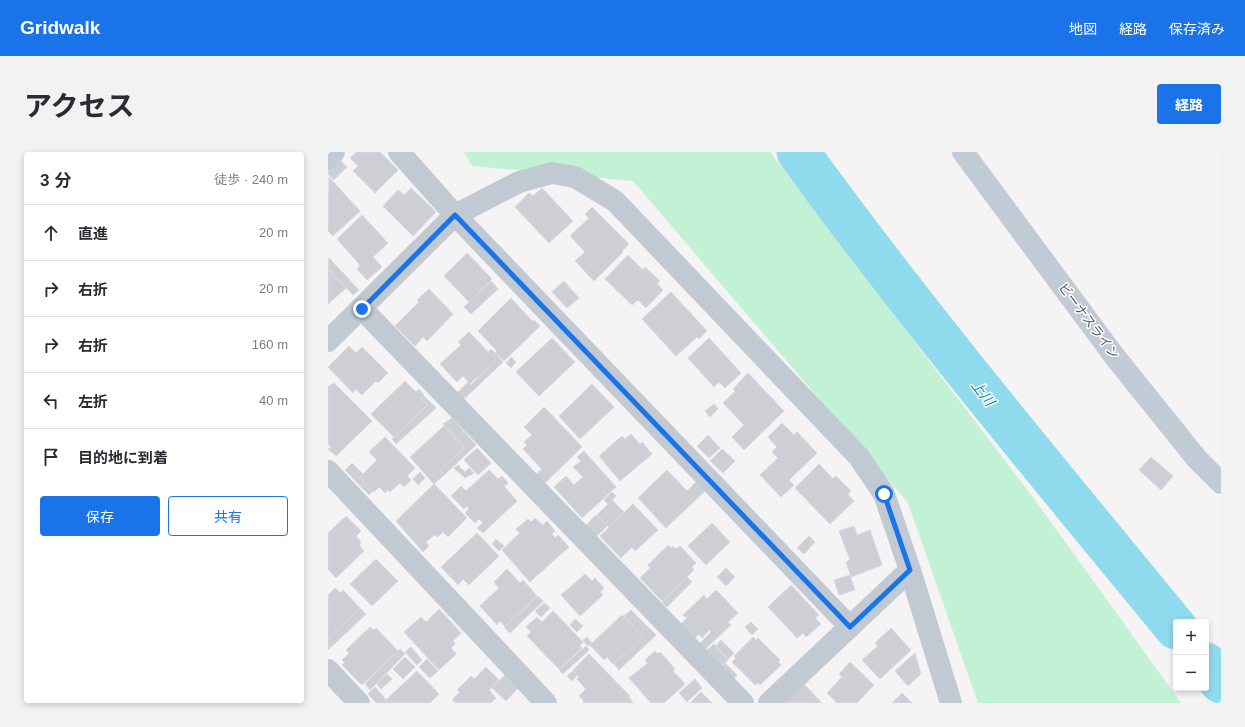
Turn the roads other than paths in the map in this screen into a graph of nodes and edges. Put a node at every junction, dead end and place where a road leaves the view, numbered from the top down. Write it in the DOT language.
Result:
graph roads {
  1 [pos="334,152"];
  2 [pos="399,152"];
  3 [pos="963,152"];
  4 [pos="328,158"];
  5 [pos="455,215"];
  6 [pos="362,309"];
  7 [pos="328,341"];
  8 [pos="328,471"];
  9 [pos="1221,483"];
  10 [pos="910,570"];
  11 [pos="850,627"];
  12 [pos="328,670"];
  13 [pos="359,703"];
  14 [pos="546,703"];
  15 [pos="743,703"];
  16 [pos="769,703"];
  17 [pos="951,703"];
  1 -- 4 [label="street"];
  2 -- 5 [label="street"];
  3 -- 9 [label="main road, ビーナスライン"];
  5 -- 6 [label="street"];
  5 -- 10 [label="street"];
  5 -- 11 [label="street"];
  6 -- 7 [label="street"];
  6 -- 15 [label="street"];
  8 -- 14 [label="street"];
  10 -- 11 [label="street"];
  10 -- 17 [label="street"];
  11 -- 16 [label="street"];
  12 -- 13 [label="street"];
}
